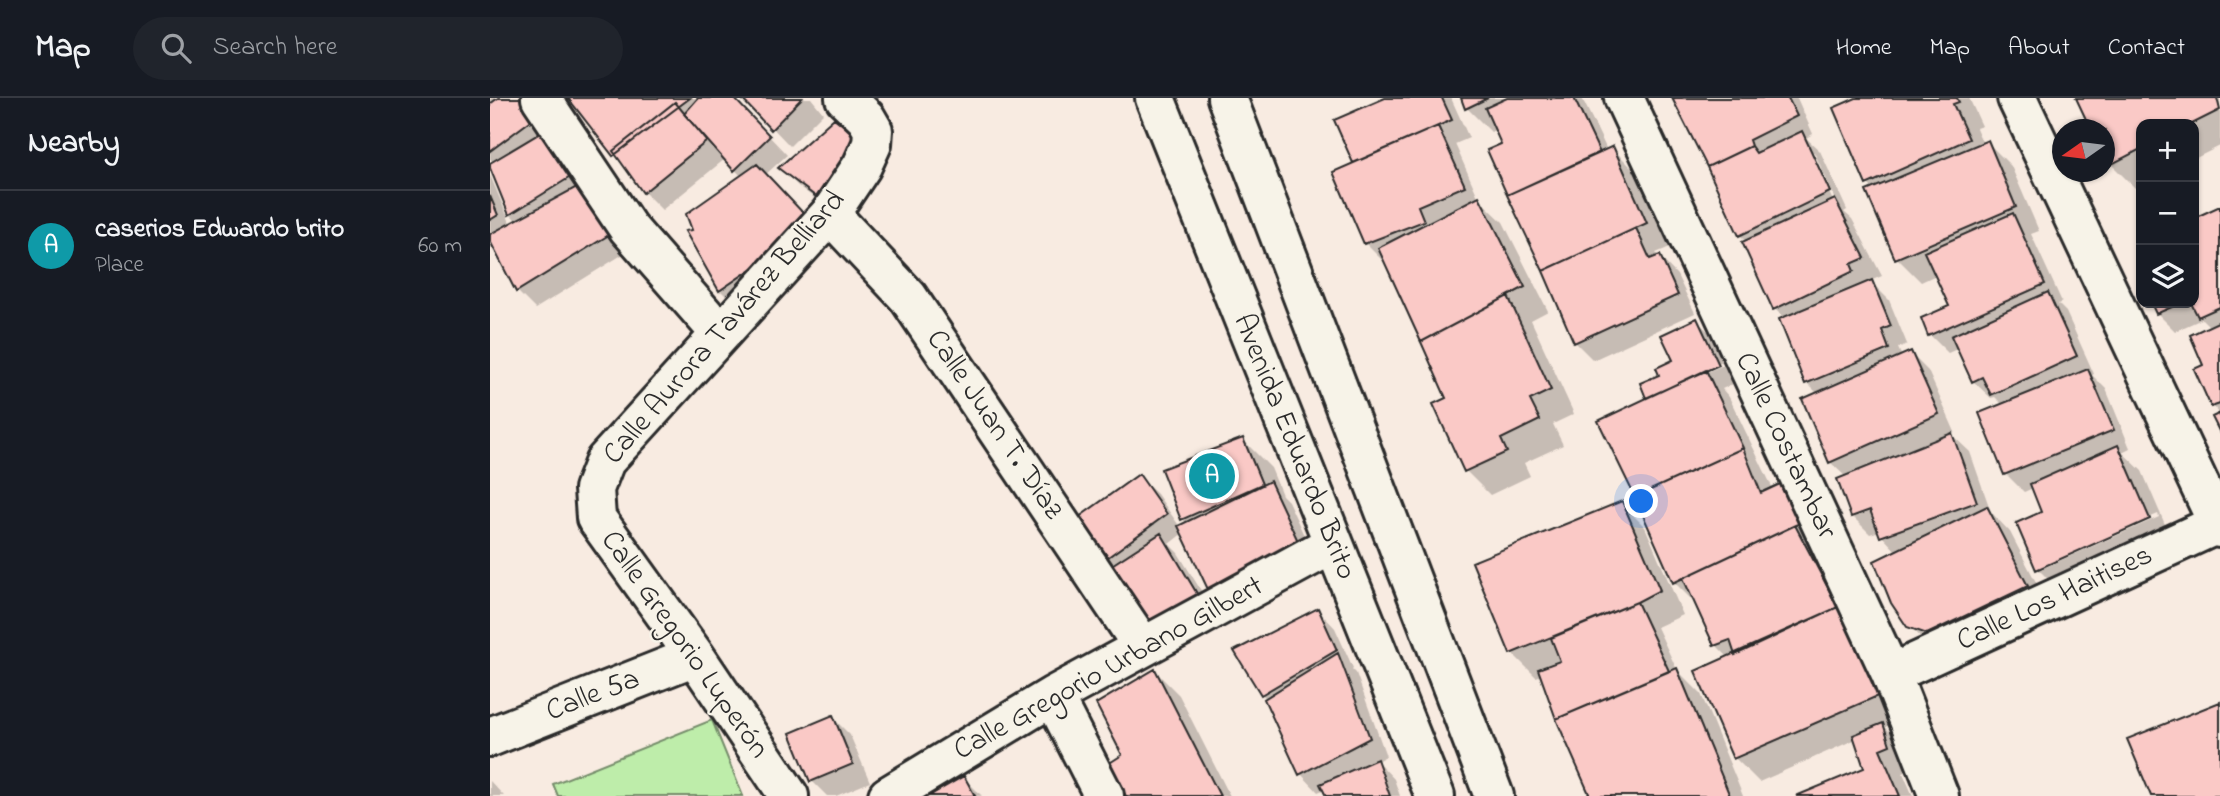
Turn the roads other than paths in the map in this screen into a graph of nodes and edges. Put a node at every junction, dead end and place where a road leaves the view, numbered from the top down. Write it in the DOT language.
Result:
graph roads {
  1 [pos="541,98"];
  2 [pos="845,98"];
  3 [pos="1155,98"];
  4 [pos="1227,98"];
  5 [pos="1624,98"];
  6 [pos="2017,98"];
  7 [pos="830,214"];
  8 [pos="720,332"];
  9 [pos="594,489"];
  10 [pos="2219,525"];
  11 [pos="1333,544"];
  12 [pos="1143,648"];
  13 [pos="695,656"];
  14 [pos="1891,674"];
  15 [pos="1053,696"];
  16 [pos="490,737"];
  17 [pos="789,796"];
  18 [pos="888,796"];
  19 [pos="1104,796"];
  20 [pos="1435,796"];
  21 [pos="1494,796"];
  22 [pos="1939,796"];
  1 -- 8 [label="street"];
  2 -- 7 [label="street, Calle Aurora Tavárez Belliard"];
  3 -- 11 [label="street, Avenida Eduardo Brito"];
  4 -- 21 [label="street, Avenida Eduardo Brito"];
  5 -- 14 [label="street, Calle Costambar"];
  6 -- 10 [label="street"];
  7 -- 8 [label="street, Calle Aurora Tavárez Belliard"];
  7 -- 12 [label="street, Calle Juan T. Díaz"];
  8 -- 9 [label="street, Calle Aurora Tavárez Belliard"];
  9 -- 13 [label="street, Calle Gregorio Luperón"];
  10 -- 14 [label="street, Calle Los Haitises"];
  11 -- 12 [label="street, Calle Gregorio Urbano Gilbert"];
  11 -- 20 [label="street, Avenida Eduardo Brito"];
  12 -- 15 [label="street, Calle Gregorio Urbano Gilbert"];
  13 -- 16 [label="street, Calle 5a"];
  13 -- 17 [label="street, Calle Gregorio Luperón"];
  14 -- 22 [label="street, Calle Costambar"];
  15 -- 18 [label="street, Calle Gregorio Urbano Gilbert"];
  15 -- 19 [label="street"];
}
